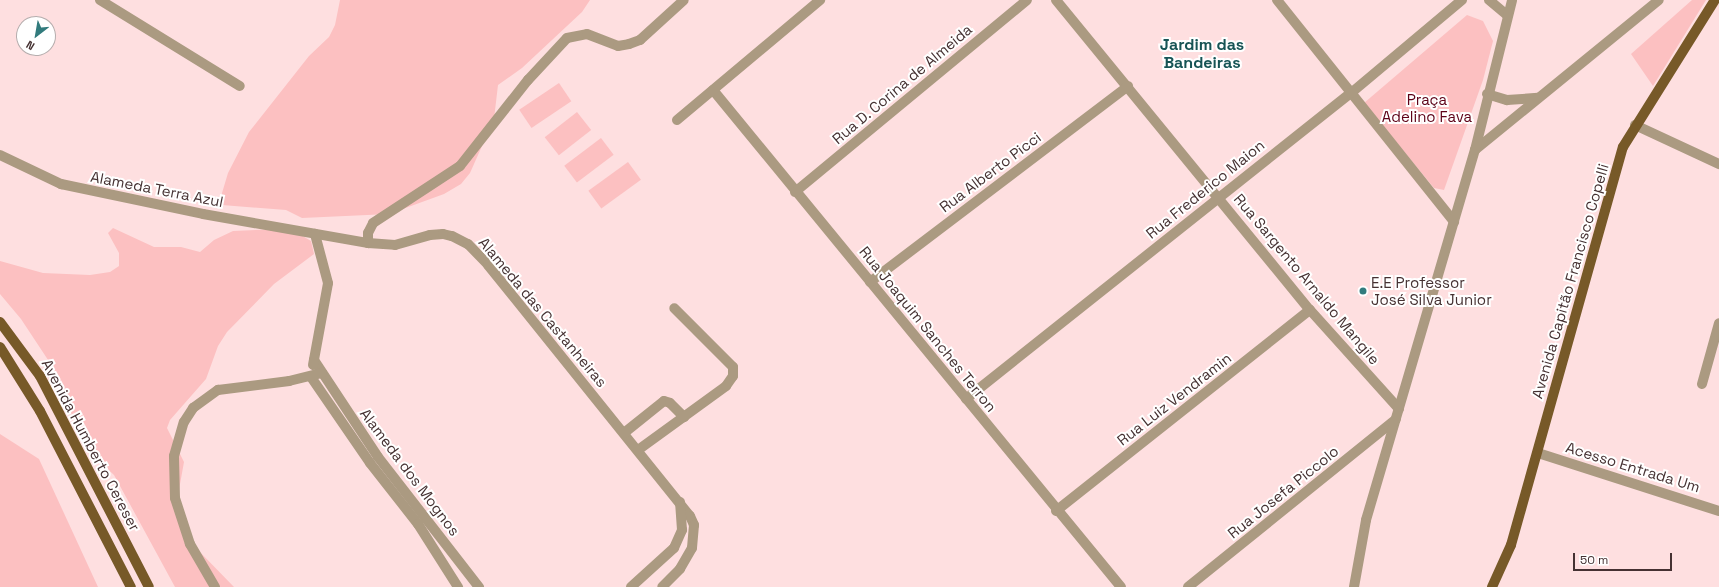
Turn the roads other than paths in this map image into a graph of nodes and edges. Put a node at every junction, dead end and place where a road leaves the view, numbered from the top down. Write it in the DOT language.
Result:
graph roads {
  1 [pos="100,0"];
  2 [pos="684,0"];
  3 [pos="820,0"];
  4 [pos="1027,0"];
  5 [pos="1056,0"];
  6 [pos="1277,0"];
  7 [pos="1462,0"];
  8 [pos="1489,0"];
  9 [pos="1512,0"];
  10 [pos="1659,0"];
  11 [pos="1715,0"];
  12 [pos="1507,15"];
  13 [pos="240,86"];
  14 [pos="1128,86"];
  15 [pos="713,90"];
  16 [pos="1351,93"];
  17 [pos="1487,94"];
  18 [pos="1540,97"];
  19 [pos="677,120"];
  20 [pos="1635,125"];
  21 [pos="1475,150"];
  22 [pos="0,155"];
  23 [pos="1719,164"];
  24 [pos="795,192"];
  25 [pos="1220,197"];
  26 [pos="1454,222"];
  27 [pos="315,234"];
  28 [pos="368,243"];
  29 [pos="870,282"];
  30 [pos="674,308"];
  31 [pos="1310,310"];
  32 [pos="0,322"];
  33 [pos="1719,322"];
  34 [pos="2,351"];
  35 [pos="314,360"];
  36 [pos="322,373"];
  37 [pos="311,377"];
  38 [pos="1702,384"];
  39 [pos="966,399"];
  40 [pos="1398,414"];
  41 [pos="684,417"];
  42 [pos="624,433"];
  43 [pos="638,450"];
  44 [pos="1538,453"];
  45 [pos="680,502"];
  46 [pos="1056,511"];
  47 [pos="1719,511"];
  48 [pos="131,587"];
  49 [pos="149,587"];
  50 [pos="214,587"];
  51 [pos="458,587"];
  52 [pos="479,587"];
  53 [pos="631,587"];
  54 [pos="662,587"];
  55 [pos="1121,587"];
  56 [pos="1188,587"];
  57 [pos="1354,587"];
  58 [pos="1492,587"];
  1 -- 13 [label="street"];
  2 -- 28 [label="street"];
  3 -- 15 [label="street"];
  4 -- 24 [label="street, Rua D. Corina de Almeida"];
  5 -- 14 [label="street, Rua Sargento Arnaldo Mangile"];
  6 -- 16 [label="street"];
  7 -- 16 [label="street, Rua Frederico Maion"];
  8 -- 12 [label="street"];
  9 -- 12 [label="street"];
  10 -- 18 [label="street"];
  11 -- 20 [label="main road, Avenida Capitão Francisco Copelli"];
  12 -- 17 [label="street"];
  14 -- 25 [label="street, Rua Sargento Arnaldo Mangile"];
  14 -- 29 [label="street, Rua Alberto Picci"];
  15 -- 19 [label="street"];
  15 -- 24 [label="street, Rua Joaquim Sanches Terron"];
  16 -- 25 [label="street, Rua Frederico Maion"];
  16 -- 26 [label="street"];
  17 -- 18 [label="street"];
  17 -- 21 [label="street"];
  18 -- 21 [label="street"];
  20 -- 23 [label="street"];
  20 -- 44 [label="main road, Avenida Capitão Francisco Copelli"];
  21 -- 26 [label="street"];
  22 -- 27 [label="street, Alameda Terra Azul"];
  24 -- 29 [label="street, Rua Joaquim Sanches Terron"];
  25 -- 31 [label="street, Rua Sargento Arnaldo Mangile"];
  25 -- 39 [label="street, Rua Frederico Maion"];
  26 -- 40 [label="street"];
  27 -- 28 [label="street, Alameda das Castanheiras"];
  27 -- 35 [label="street"];
  28 -- 42 [label="street, Alameda das Castanheiras"];
  29 -- 39 [label="street, Rua Joaquim Sanches Terron"];
  30 -- 41 [label="street"];
  31 -- 40 [label="street, Rua Sargento Arnaldo Mangile"];
  31 -- 46 [label="street, Rua Luiz Vendramin"];
  32 -- 49 [label="main road, Avenida Humberto Cereser"];
  33 -- 38 [label="street"];
  34 -- 48 [label="main road, Avenida Humberto Cereser"];
  35 -- 36 [label="street, Alameda dos Mognos"];
  35 -- 37 [label="street"];
  36 -- 37 [label="street"];
  36 -- 52 [label="street, Alameda dos Mognos"];
  37 -- 50 [label="street"];
  37 -- 51 [label="street, Alameda dos Mognos"];
  39 -- 46 [label="street, Rua Joaquim Sanches Terron"];
  40 -- 56 [label="street, Rua Josefa Piccolo"];
  40 -- 57 [label="street"];
  41 -- 42 [label="street"];
  41 -- 43 [label="street"];
  42 -- 43 [label="street, Alameda das Castanheiras"];
  43 -- 45 [label="street, Alameda das Castanheiras"];
  44 -- 47 [label="street, Acesso Entrada Um"];
  44 -- 58 [label="main road, Avenida Capitão Francisco Copelli"];
  45 -- 53 [label="street"];
  45 -- 54 [label="street, Alameda das Castanheiras"];
  46 -- 55 [label="street, Rua Joaquim Sanches Terron"];
}
